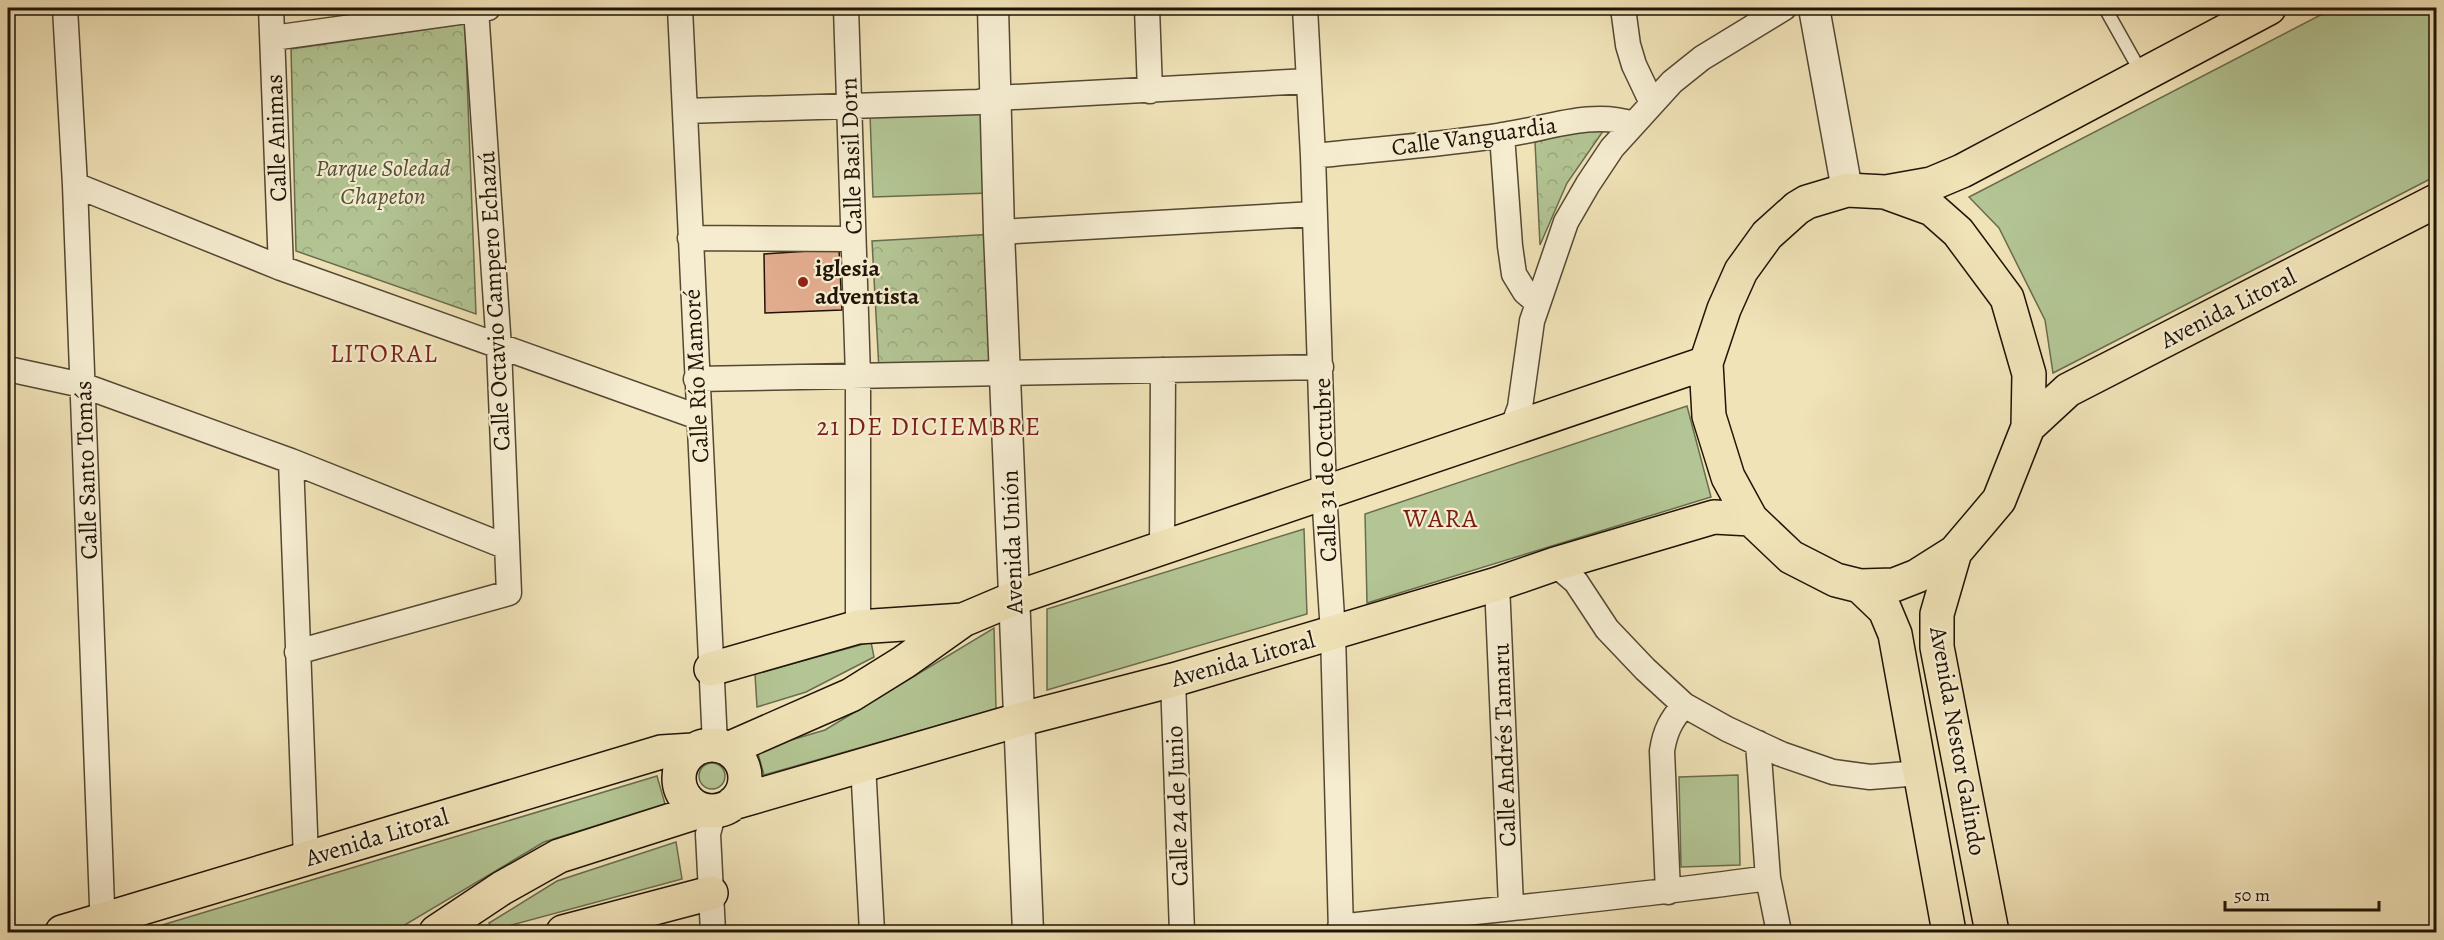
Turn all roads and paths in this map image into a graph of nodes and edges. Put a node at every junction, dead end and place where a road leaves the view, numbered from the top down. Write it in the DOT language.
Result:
graph roads {
  1 [pos="64,8"];
  2 [pos="271,8"];
  3 [pos="482,8"];
  4 [pos="680,8"];
  5 [pos="846,8"];
  6 [pos="993,8"];
  7 [pos="1147,8"];
  8 [pos="1305,8"];
  9 [pos="1623,8"];
  10 [pos="1784,8"];
  11 [pos="1814,8"];
  12 [pos="2105,8"];
  13 [pos="2269,8"];
  14 [pos="273,38"];
  15 [pos="2142,74"];
  16 [pos="1308,81"];
  17 [pos="1150,91"];
  18 [pos="996,98"];
  19 [pos="1652,103"];
  20 [pos="849,107"];
  21 [pos="685,111"];
  22 [pos="1633,124"];
  23 [pos="1502,135"];
  24 [pos="1313,156"];
  25 [pos="75,185"];
  26 [pos="1847,190"];
  27 [pos="1885,192"];
  28 [pos="2436,201"];
  29 [pos="1314,214"];
  30 [pos="999,232"];
  31 [pos="690,238"];
  32 [pos="853,239"];
  33 [pos="281,268"];
  34 [pos="1538,303"];
  35 [pos="499,348"];
  36 [pos="1706,363"];
  37 [pos="1321,367"];
  38 [pos="8,369"];
  39 [pos="1163,370"];
  40 [pos="1006,373"];
  41 [pos="858,376"];
  42 [pos="696,379"];
  43 [pos="82,386"];
  44 [pos="698,417"];
  45 [pos="2028,427"];
  46 [pos="1512,429"];
  47 [pos="291,461"];
  48 [pos="1324,493"];
  49 [pos="1751,519"];
  50 [pos="507,547"];
  51 [pos="1162,548"];
  52 [pos="1955,552"];
  53 [pos="1555,564"];
  54 [pos="1497,584"];
  55 [pos="1860,586"];
  56 [pos="1015,598"];
  57 [pos="963,620"];
  58 [pos="858,627"];
  59 [pos="1333,633"];
  60 [pos="297,652"];
  61 [pos="711,669"];
  62 [pos="1173,680"];
  63 [pos="1684,705"];
  64 [pos="1018,720"];
  65 [pos="1758,743"];
  66 [pos="712,748"];
  67 [pos="863,764"];
  68 [pos="1920,773"];
  69 [pos="717,808"];
  70 [pos="306,859"];
  71 [pos="1768,878"];
  72 [pos="1668,892"];
  73 [pos="711,893"];
  74 [pos="1510,906"];
  75 [pos="103,926"];
  76 [pos="1341,930"];
  77 [pos="62,933"];
  78 [pos="436,933"];
  79 [pos="562,933"];
  80 [pos="712,933"];
  81 [pos="872,933"];
  82 [pos="1028,933"];
  83 [pos="1182,933"];
  84 [pos="1779,933"];
  85 [pos="1949,933"];
  86 [pos="1992,933"];
  1 -- 25 [label="street, Calle Santo Tomás"];
  2 -- 14 [label="street, Calle Animas"];
  3 -- 14 [label="street"];
  3 -- 35 [label="street, Calle Octavio Campero Echazú"];
  4 -- 21 [label="street, Calle Río Mamoré"];
  5 -- 20 [label="street, Calle Basil Dorn"];
  6 -- 18 [label="street, Avenida Unión"];
  7 -- 17 [label="street"];
  8 -- 16 [label="street, Calle 31 de Octubre"];
  9 -- 19 [label="street"];
  10 -- 19 [label="street"];
  11 -- 26 [label="street"];
  12 -- 15 [label="lane"];
  13 -- 15 [label="main road"];
  14 -- 33 [label="street, Calle Animas"];
  15 -- 27 [label="main road"];
  16 -- 17 [label="street"];
  16 -- 24 [label="street, Calle 31 de Octubre"];
  17 -- 18 [label="street"];
  18 -- 20 [label="street"];
  18 -- 30 [label="street, Avenida Unión"];
  19 -- 22 [label="street"];
  20 -- 21 [label="street"];
  20 -- 32 [label="street, Calle Basil Dorn"];
  21 -- 31 [label="street, Calle Río Mamoré"];
  22 -- 23 [label="street, Calle Vanguardia"];
  22 -- 34 [label="street"];
  23 -- 24 [label="street, Calle Vanguardia"];
  23 -- 34 [label="street"];
  24 -- 29 [label="street, Calle 31 de Octubre"];
  25 -- 33 [label="street"];
  25 -- 43 [label="street, Calle Santo Tomás"];
  26 -- 27 [label="main road"];
  26 -- 36 [label="main road"];
  27 -- 45 [label="main road"];
  28 -- 45 [label="main road, Avenida Litoral"];
  29 -- 30 [label="street"];
  29 -- 37 [label="street, Calle 31 de Octubre"];
  30 -- 40 [label="street, Avenida Unión"];
  31 -- 32 [label="street"];
  31 -- 42 [label="street, Calle Río Mamoré"];
  32 -- 41 [label="street, Calle Basil Dorn"];
  33 -- 35 [label="street"];
  34 -- 46 [label="street"];
  35 -- 44 [label="street"];
  35 -- 50 [label="street, Calle Octavio Campero Echazú"];
  36 -- 46 [label="main road, Avenida Litoral"];
  36 -- 49 [label="main road"];
  37 -- 39 [label="street"];
  37 -- 48 [label="street, Calle 31 de Octubre"];
  38 -- 43 [label="street"];
  39 -- 40 [label="street"];
  39 -- 51 [label="street"];
  40 -- 41 [label="street"];
  40 -- 56 [label="street, Avenida Unión"];
  41 -- 42 [label="street"];
  41 -- 58 [label="street, Calle Basil Dorn"];
  42 -- 44 [label="street, Calle Río Mamoré"];
  43 -- 47 [label="street"];
  43 -- 75 [label="street, Calle Santo Tomás"];
  44 -- 61 [label="street, Calle Río Mamoré"];
  45 -- 52 [label="main road"];
  46 -- 48 [label="main road, Avenida Litoral"];
  47 -- 50 [label="street"];
  47 -- 60 [label="street"];
  48 -- 51 [label="main road, Avenida Litoral"];
  48 -- 59 [label="street, Calle 31 de Octubre"];
  49 -- 53 [label="main road, Avenida Litoral"];
  49 -- 55 [label="main road"];
  50 -- 60 [label="street, Calle Octavio Campero Echazú"];
  51 -- 56 [label="main road, Avenida Litoral"];
  52 -- 55 [label="main road"];
  52 -- 86 [label="main road, Avenida Nestor Galindo"];
  53 -- 54 [label="main road, Avenida Litoral"];
  53 -- 63 [label="street"];
  54 -- 59 [label="main road, Avenida Litoral"];
  54 -- 74 [label="street, Calle Andrés Tamaru"];
  55 -- 68 [label="main road, Avenida Nestor Galindo"];
  56 -- 57 [label="main road, Avenida Litoral"];
  56 -- 64 [label="street, Avenida Unión"];
  57 -- 58 [label="main road"];
  57 -- 66 [label="main road, Avenida Litoral"];
  58 -- 61 [label="main road"];
  59 -- 62 [label="main road, Avenida Litoral"];
  59 -- 76 [label="street, Calle 31 de Octubre"];
  60 -- 70 [label="street"];
  61 -- 66 [label="street, Calle Río Mamoré"];
  62 -- 64 [label="main road, Avenida Litoral"];
  62 -- 83 [label="street, Calle 24 de Junio"];
  63 -- 65 [label="street"];
  63 -- 72 [label="street"];
  64 -- 67 [label="main road, Avenida Litoral"];
  64 -- 82 [label="street, Avenida Unión"];
  65 -- 68 [label="street"];
  65 -- 71 [label="street"];
  66 -- 69 [label="main road"];
  66 -- 69 [label="main road"];
  66 -- 70 [label="main road, Avenida Litoral"];
  67 -- 69 [label="main road, Avenida Litoral"];
  67 -- 81 [label="street"];
  68 -- 85 [label="main road, Avenida Nestor Galindo"];
  69 -- 73 [label="street"];
  69 -- 78 [label="main road, Avenida Litoral"];
  70 -- 75 [label="main road, Avenida Litoral"];
  71 -- 72 [label="street"];
  71 -- 84 [label="street"];
  72 -- 74 [label="street"];
  73 -- 79 [label="main road"];
  73 -- 80 [label="street"];
  74 -- 76 [label="street"];
  75 -- 77 [label="main road, Avenida Litoral"];
}
